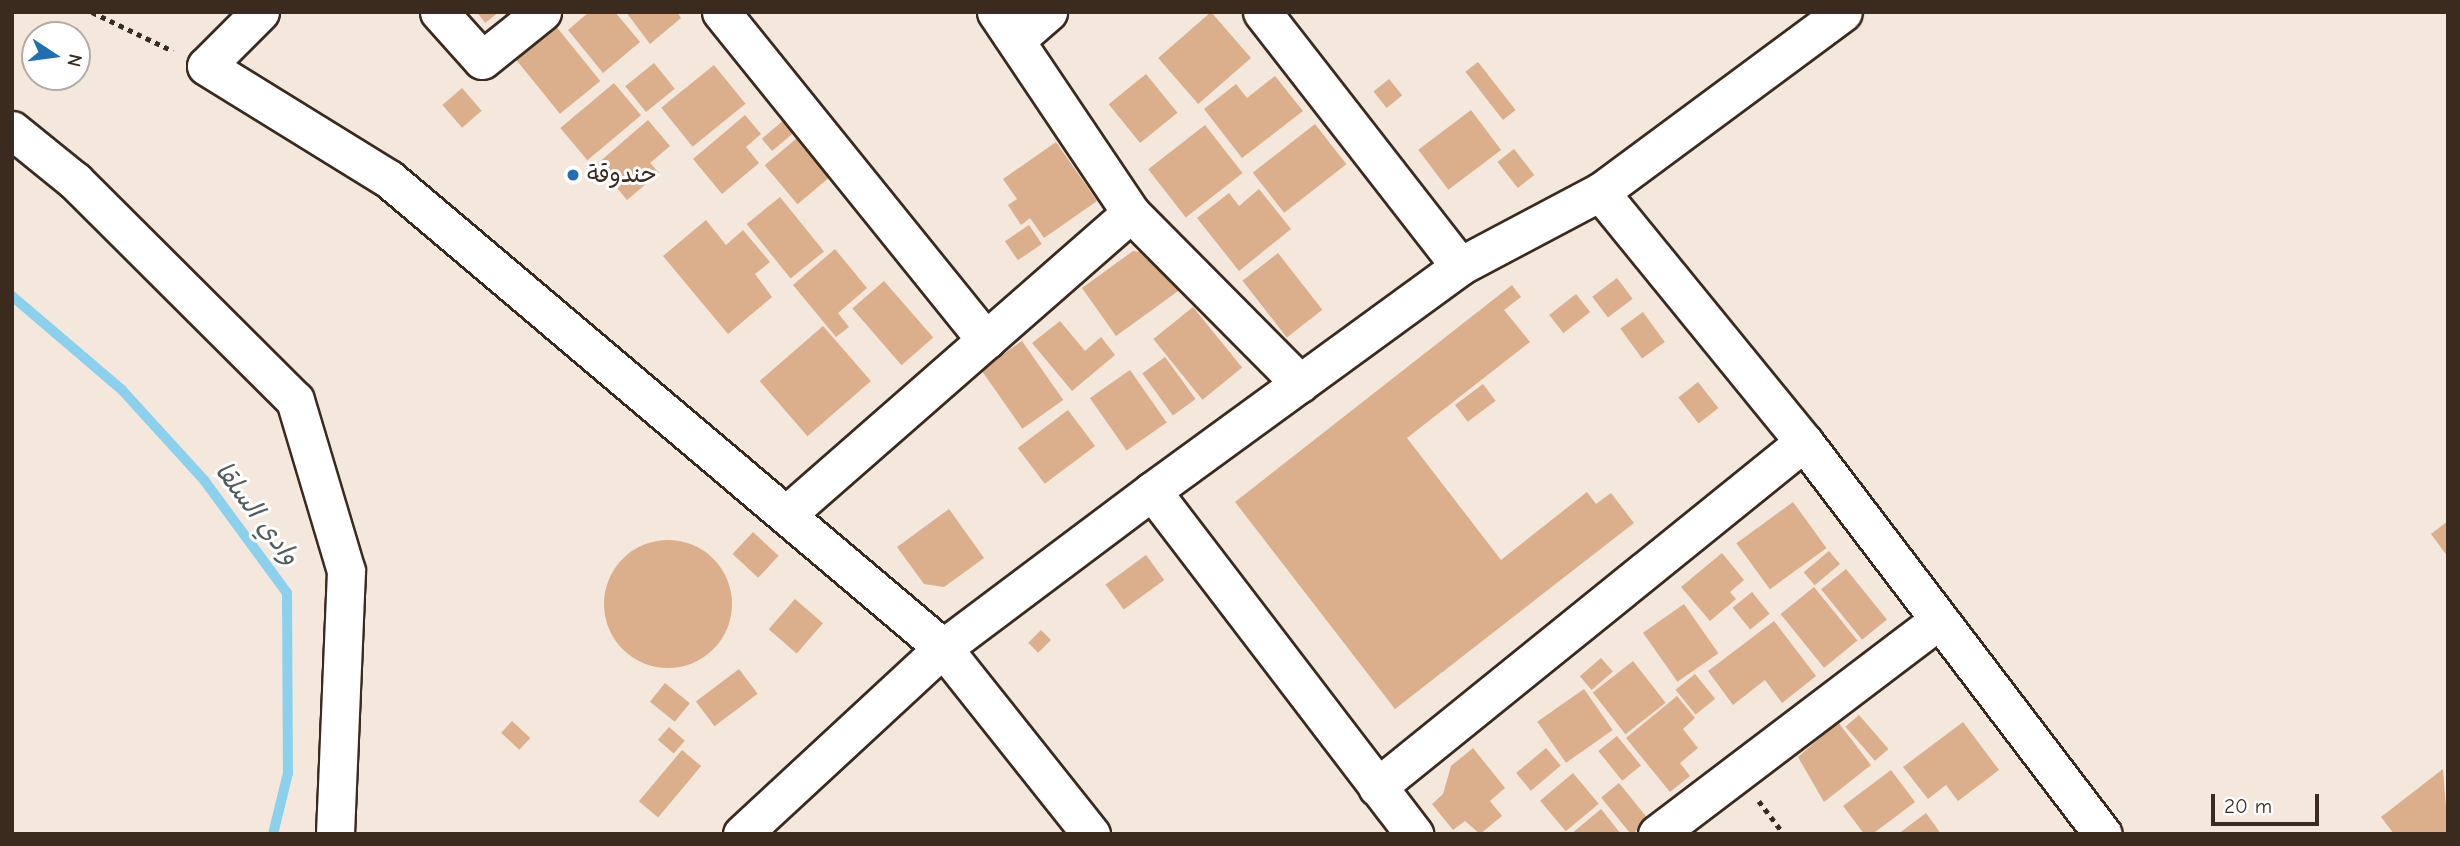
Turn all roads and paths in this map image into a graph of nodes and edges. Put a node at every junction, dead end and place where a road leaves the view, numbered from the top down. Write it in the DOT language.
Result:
graph roads {
  1 [pos="92,12"];
  2 [pos="260,12"];
  3 [pos="439,12"];
  4 [pos="542,12"];
  5 [pos="720,12"];
  6 [pos="1048,12"];
  7 [pos="1262,12"];
  8 [pos="1843,12"];
  9 [pos="1007,25"];
  10 [pos="206,66"];
  11 [pos="12,130"];
  12 [pos="1600,192"];
  13 [pos="1131,213"];
  14 [pos="1460,266"];
  15 [pos="986,341"];
  16 [pos="1300,383"];
  17 [pos="1804,442"];
  18 [pos="1152,492"];
  19 [pos="787,514"];
  20 [pos="1936,622"];
  21 [pos="943,648"];
  22 [pos="1377,787"];
  23 [pos="335,834"];
  24 [pos="742,834"];
  25 [pos="1091,834"];
  26 [pos="1414,834"];
  27 [pos="1657,834"];
  28 [pos="2103,834"];
  1 -- 10 [label="path"];
  2 -- 10 [label="street"];
  3 -- 4 [label="street"];
  5 -- 15 [label="street"];
  6 -- 9 [label="street"];
  7 -- 14 [label="street"];
  8 -- 12 [label="street"];
  9 -- 13 [label="street"];
  10 -- 19 [label="street"];
  11 -- 23 [label="street"];
  12 -- 14 [label="street"];
  12 -- 17 [label="street"];
  13 -- 15 [label="street"];
  13 -- 16 [label="street"];
  14 -- 16 [label="street"];
  15 -- 19 [label="street"];
  16 -- 18 [label="street"];
  17 -- 20 [label="street"];
  17 -- 22 [label="street"];
  18 -- 21 [label="street"];
  18 -- 22 [label="street"];
  19 -- 21 [label="street"];
  20 -- 27 [label="street"];
  20 -- 28 [label="street"];
  21 -- 24 [label="street"];
  21 -- 25 [label="street"];
  22 -- 26 [label="street"];
}
